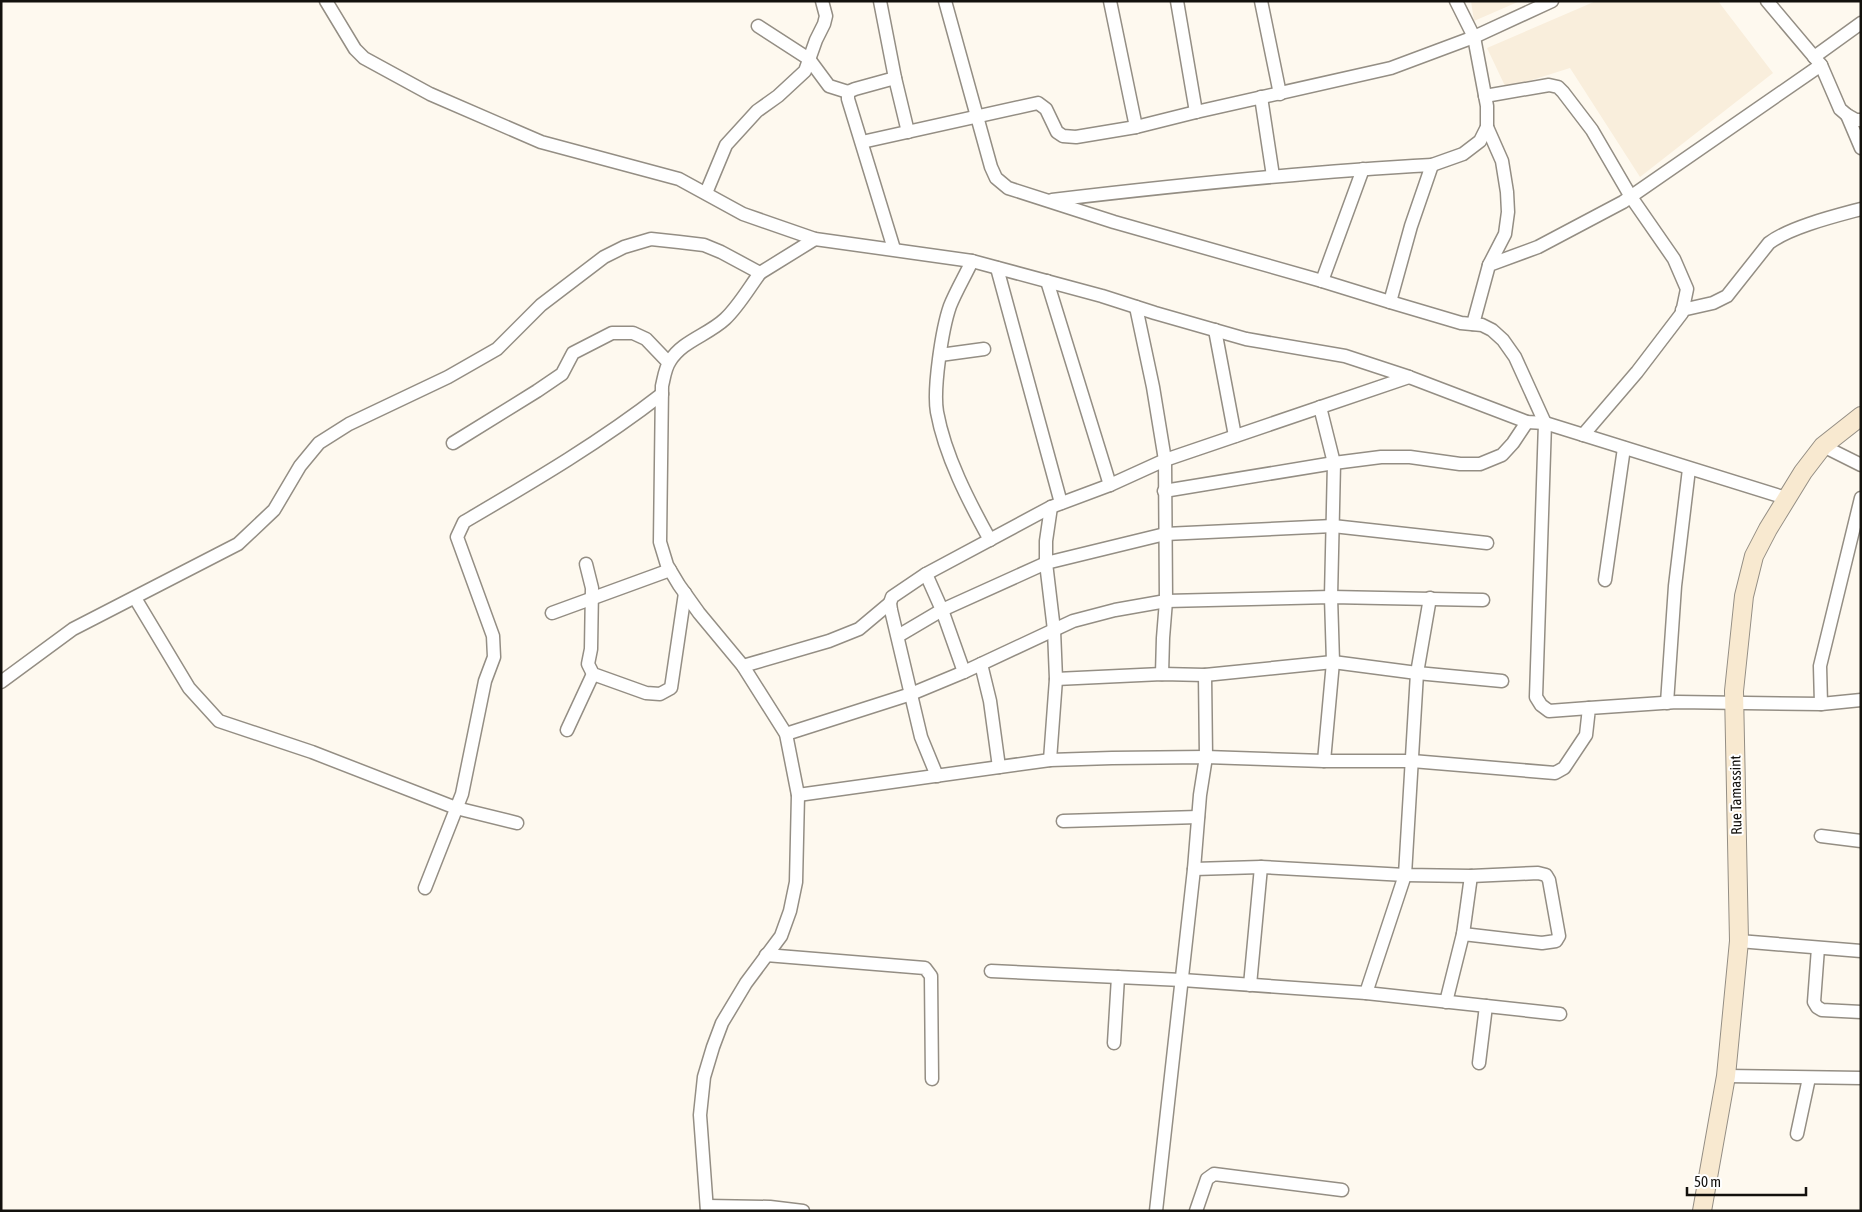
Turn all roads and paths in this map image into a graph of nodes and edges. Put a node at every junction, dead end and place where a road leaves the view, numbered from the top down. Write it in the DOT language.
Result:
graph roads {
  1 [pos="326,1"];
  2 [pos="822,1"];
  3 [pos="880,1"];
  4 [pos="945,1"];
  5 [pos="1110,1"];
  6 [pos="1177,1"];
  7 [pos="1261,1"];
  8 [pos="1456,1"];
  9 [pos="1552,1"];
  10 [pos="1767,1"];
  11 [pos="1861,23"];
  12 [pos="758,26"];
  13 [pos="1474,37"];
  14 [pos="809,59"];
  15 [pos="1817,61"];
  16 [pos="894,78"];
  17 [pos="848,92"];
  18 [pos="1280,94"];
  19 [pos="1485,96"];
  20 [pos="1261,97"];
  21 [pos="1196,112"];
  22 [pos="1847,115"];
  23 [pos="978,116"];
  24 [pos="1861,120"];
  25 [pos="1136,127"];
  26 [pos="1487,127"];
  27 [pos="908,132"];
  28 [pos="862,142"];
  29 [pos="1861,148"];
  30 [pos="1432,165"];
  31 [pos="1363,169"];
  32 [pos="1273,176"];
  33 [pos="706,194"];
  34 [pos="1631,196"];
  35 [pos="1047,201"];
  36 [pos="1861,209"];
  37 [pos="815,238"];
  38 [pos="894,249"];
  39 [pos="972,261"];
  40 [pos="1489,265"];
  41 [pos="997,268"];
  42 [pos="760,273"];
  43 [pos="1047,281"];
  44 [pos="1322,281"];
  45 [pos="1390,302"];
  46 [pos="1136,307"];
  47 [pos="1682,310"];
  48 [pos="1473,324"];
  49 [pos="1215,330"];
  50 [pos="984,348"];
  51 [pos="940,355"];
  52 [pos="668,362"];
  53 [pos="1409,377"];
  54 [pos="662,394"];
  55 [pos="1320,407"];
  56 [pos="1861,416"];
  57 [pos="1527,422"];
  58 [pos="1545,423"];
  59 [pos="1583,435"];
  60 [pos="1235,436"];
  61 [pos="453,443"];
  62 [pos="1823,446"];
  63 [pos="1624,448"];
  64 [pos="1165,460"];
  65 [pos="1334,463"];
  66 [pos="1861,465"];
  67 [pos="1689,469"];
  68 [pos="1110,485"];
  69 [pos="1164,490"];
  70 [pos="1786,498"];
  71 [pos="1861,498"];
  72 [pos="1056,505"];
  73 [pos="1333,526"];
  74 [pos="1166,534"];
  75 [pos="990,540"];
  76 [pos="1487,543"];
  77 [pos="1046,563"];
  78 [pos="586,564"];
  79 [pos="670,570"];
  80 [pos="926,574"];
  81 [pos="1605,580"];
  82 [pos="685,593"];
  83 [pos="1331,596"];
  84 [pos="135,598"];
  85 [pos="592,598"];
  86 [pos="1430,598"];
  87 [pos="1484,600"];
  88 [pos="1166,601"];
  89 [pos="890,604"];
  90 [pos="942,610"];
  91 [pos="552,612"];
  92 [pos="1054,630"];
  93 [pos="898,636"];
  94 [pos="1333,662"];
  95 [pos="981,664"];
  96 [pos="744,666"];
  97 [pos="964,672"];
  98 [pos="1417,673"];
  99 [pos="593,674"];
  100 [pos="1162,674"];
  101 [pos="1205,675"];
  102 [pos="1056,679"];
  103 [pos="1502,681"];
  104 [pos="1,682"];
  105 [pos="911,694"];
  106 [pos="1861,700"];
  107 [pos="1666,702"];
  108 [pos="1734,704"];
  109 [pos="1821,704"];
  110 [pos="1589,708"];
  111 [pos="567,730"];
  112 [pos="786,734"];
  113 [pos="1206,757"];
  114 [pos="1050,760"];
  115 [pos="1324,761"];
  116 [pos="1412,761"];
  117 [pos="999,767"];
  118 [pos="937,776"];
  119 [pos="798,795"];
  120 [pos="456,808"];
  121 [pos="1198,817"];
  122 [pos="1063,821"];
  123 [pos="517,823"];
  124 [pos="1821,836"];
  125 [pos="1861,841"];
  126 [pos="1261,867"];
  127 [pos="1194,869"];
  128 [pos="1405,875"];
  129 [pos="1471,876"];
  130 [pos="425,888"];
  131 [pos="1463,934"];
  132 [pos="1738,941"];
  133 [pos="1818,948"];
  134 [pos="1861,951"];
  135 [pos="766,955"];
  136 [pos="991,971"];
  137 [pos="1118,977"];
  138 [pos="1182,980"];
  139 [pos="1250,985"];
  140 [pos="1366,993"];
  141 [pos="1446,1002"];
  142 [pos="1486,1006"];
  143 [pos="1861,1012"];
  144 [pos="1560,1014"];
  145 [pos="1114,1044"];
  146 [pos="1479,1063"];
  147 [pos="1726,1076"];
  148 [pos="1809,1078"];
  149 [pos="1861,1078"];
  150 [pos="932,1079"];
  151 [pos="1797,1134"];
  152 [pos="1342,1190"];
  153 [pos="707,1208"];
  154 [pos="803,1211"];
  155 [pos="1156,1211"];
  156 [pos="1196,1211"];
  157 [pos="1702,1211"];
  1 -- 33 [label="street"];
  2 -- 14 [label="street"];
  3 -- 16 [label="street"];
  4 -- 23 [label="street"];
  5 -- 25 [label="street"];
  6 -- 21 [label="street"];
  7 -- 18 [label="street"];
  8 -- 13 [label="street"];
  9 -- 13 [label="street"];
  10 -- 15 [label="street"];
  11 -- 15 [label="street"];
  12 -- 14 [label="street"];
  13 -- 18 [label="street"];
  13 -- 19 [label="street"];
  14 -- 17 [label="street"];
  14 -- 33 [label="street"];
  15 -- 22 [label="street"];
  15 -- 34 [label="street"];
  16 -- 17 [label="street"];
  16 -- 27 [label="street"];
  17 -- 28 [label="street"];
  18 -- 20 [label="street"];
  19 -- 26 [label="street"];
  19 -- 34 [label="street"];
  20 -- 21 [label="street"];
  20 -- 32 [label="street"];
  21 -- 25 [label="street"];
  22 -- 24 [label="street"];
  22 -- 29 [label="street"];
  23 -- 25 [label="street"];
  23 -- 27 [label="street"];
  23 -- 35 [label="street"];
  26 -- 30 [label="street"];
  26 -- 40 [label="street"];
  27 -- 28 [label="street"];
  28 -- 38 [label="street"];
  30 -- 31 [label="street"];
  30 -- 45 [label="street"];
  31 -- 32 [label="street"];
  31 -- 44 [label="street"];
  32 -- 35 [label="street"];
  33 -- 37 [label="street"];
  34 -- 40 [label="street"];
  34 -- 47 [label="street"];
  35 -- 44 [label="street"];
  36 -- 47 [label="street"];
  37 -- 38 [label="street"];
  37 -- 42 [label="street"];
  38 -- 39 [label="street"];
  39 -- 41 [label="street"];
  39 -- 51 [label="street"];
  40 -- 48 [label="street"];
  41 -- 43 [label="street"];
  41 -- 72 [label="street"];
  42 -- 52 [label="street"];
  42 -- 84 [label="street"];
  43 -- 46 [label="street"];
  43 -- 68 [label="street"];
  44 -- 45 [label="street"];
  45 -- 48 [label="street"];
  46 -- 49 [label="street"];
  46 -- 64 [label="street"];
  47 -- 59 [label="street"];
  48 -- 58 [label="street"];
  49 -- 53 [label="street"];
  49 -- 60 [label="street"];
  50 -- 51 [label="street"];
  51 -- 75 [label="street"];
  52 -- 54 [label="street"];
  52 -- 61 [label="street"];
  53 -- 55 [label="street"];
  53 -- 57 [label="street"];
  54 -- 79 [label="street"];
  54 -- 120 [label="street"];
  55 -- 60 [label="street"];
  55 -- 65 [label="street"];
  56 -- 62 [label="main road, Rue Tamassint"];
  57 -- 58 [label="street"];
  57 -- 65 [label="street"];
  58 -- 59 [label="street"];
  58 -- 110 [label="street"];
  59 -- 63 [label="street"];
  60 -- 64 [label="street"];
  62 -- 66 [label="street"];
  62 -- 70 [label="main road, Rue Tamassint"];
  63 -- 67 [label="street"];
  63 -- 81 [label="street"];
  64 -- 68 [label="street"];
  64 -- 69 [label="street"];
  65 -- 69 [label="street"];
  65 -- 73 [label="street"];
  67 -- 70 [label="street"];
  67 -- 107 [label="street"];
  68 -- 72 [label="street"];
  69 -- 74 [label="street"];
  70 -- 108 [label="main road, Rue Tamassint"];
  71 -- 109 [label="street"];
  72 -- 75 [label="street"];
  72 -- 77 [label="street"];
  73 -- 74 [label="street"];
  73 -- 76 [label="street"];
  73 -- 83 [label="street"];
  74 -- 77 [label="street"];
  74 -- 88 [label="street"];
  75 -- 80 [label="street"];
  77 -- 90 [label="street"];
  77 -- 92 [label="street"];
  78 -- 85 [label="street"];
  79 -- 82 [label="street"];
  79 -- 85 [label="street"];
  80 -- 89 [label="street"];
  80 -- 90 [label="street"];
  82 -- 96 [label="street"];
  82 -- 99 [label="street"];
  83 -- 86 [label="street"];
  83 -- 88 [label="street"];
  83 -- 94 [label="street"];
  84 -- 104 [label="street"];
  84 -- 120 [label="street"];
  85 -- 91 [label="street"];
  85 -- 99 [label="street"];
  86 -- 87 [label="street"];
  86 -- 98 [label="street"];
  88 -- 92 [label="street"];
  88 -- 100 [label="street"];
  89 -- 93 [label="street"];
  89 -- 96 [label="street"];
  90 -- 93 [label="street"];
  90 -- 97 [label="street"];
  92 -- 95 [label="street"];
  92 -- 102 [label="street"];
  93 -- 105 [label="street"];
  94 -- 98 [label="street"];
  94 -- 101 [label="street"];
  94 -- 115 [label="street"];
  95 -- 97 [label="street"];
  95 -- 117 [label="street"];
  96 -- 112 [label="street"];
  97 -- 105 [label="street"];
  98 -- 103 [label="street"];
  98 -- 116 [label="street"];
  99 -- 111 [label="street"];
  100 -- 101 [label="street"];
  100 -- 102 [label="street"];
  101 -- 113 [label="street"];
  102 -- 114 [label="street"];
  105 -- 112 [label="street"];
  105 -- 118 [label="street"];
  106 -- 109 [label="street"];
  107 -- 108 [label="street"];
  107 -- 110 [label="street"];
  108 -- 109 [label="street"];
  108 -- 132 [label="main road, Rue Tamassint"];
  110 -- 116 [label="street"];
  112 -- 119 [label="street"];
  113 -- 114 [label="street"];
  113 -- 115 [label="street"];
  113 -- 121 [label="street"];
  114 -- 117 [label="street"];
  115 -- 116 [label="street"];
  116 -- 128 [label="street"];
  117 -- 118 [label="street"];
  118 -- 119 [label="street"];
  119 -- 135 [label="street"];
  120 -- 123 [label="street"];
  120 -- 130 [label="street"];
  121 -- 122 [label="street"];
  121 -- 127 [label="street"];
  124 -- 125 [label="street"];
  126 -- 127 [label="street"];
  126 -- 128 [label="street"];
  126 -- 139 [label="street"];
  127 -- 138 [label="street"];
  128 -- 129 [label="street"];
  128 -- 140 [label="street"];
  129 -- 131 [label="street"];
  129 -- 131 [label="street"];
  131 -- 141 [label="street"];
  132 -- 133 [label="street"];
  132 -- 147 [label="main road, Rue Tamassint"];
  133 -- 134 [label="street"];
  133 -- 143 [label="street"];
  135 -- 150 [label="street"];
  135 -- 153 [label="street"];
  136 -- 137 [label="street"];
  137 -- 138 [label="street"];
  137 -- 145 [label="street"];
  138 -- 139 [label="street"];
  138 -- 155 [label="street"];
  139 -- 140 [label="street"];
  140 -- 141 [label="street"];
  141 -- 142 [label="street"];
  142 -- 144 [label="street"];
  142 -- 146 [label="street"];
  147 -- 148 [label="street"];
  147 -- 157 [label="main road, Rue Tamassint"];
  148 -- 149 [label="street"];
  148 -- 151 [label="street"];
  152 -- 156 [label="street"];
  153 -- 154 [label="street"];
}
